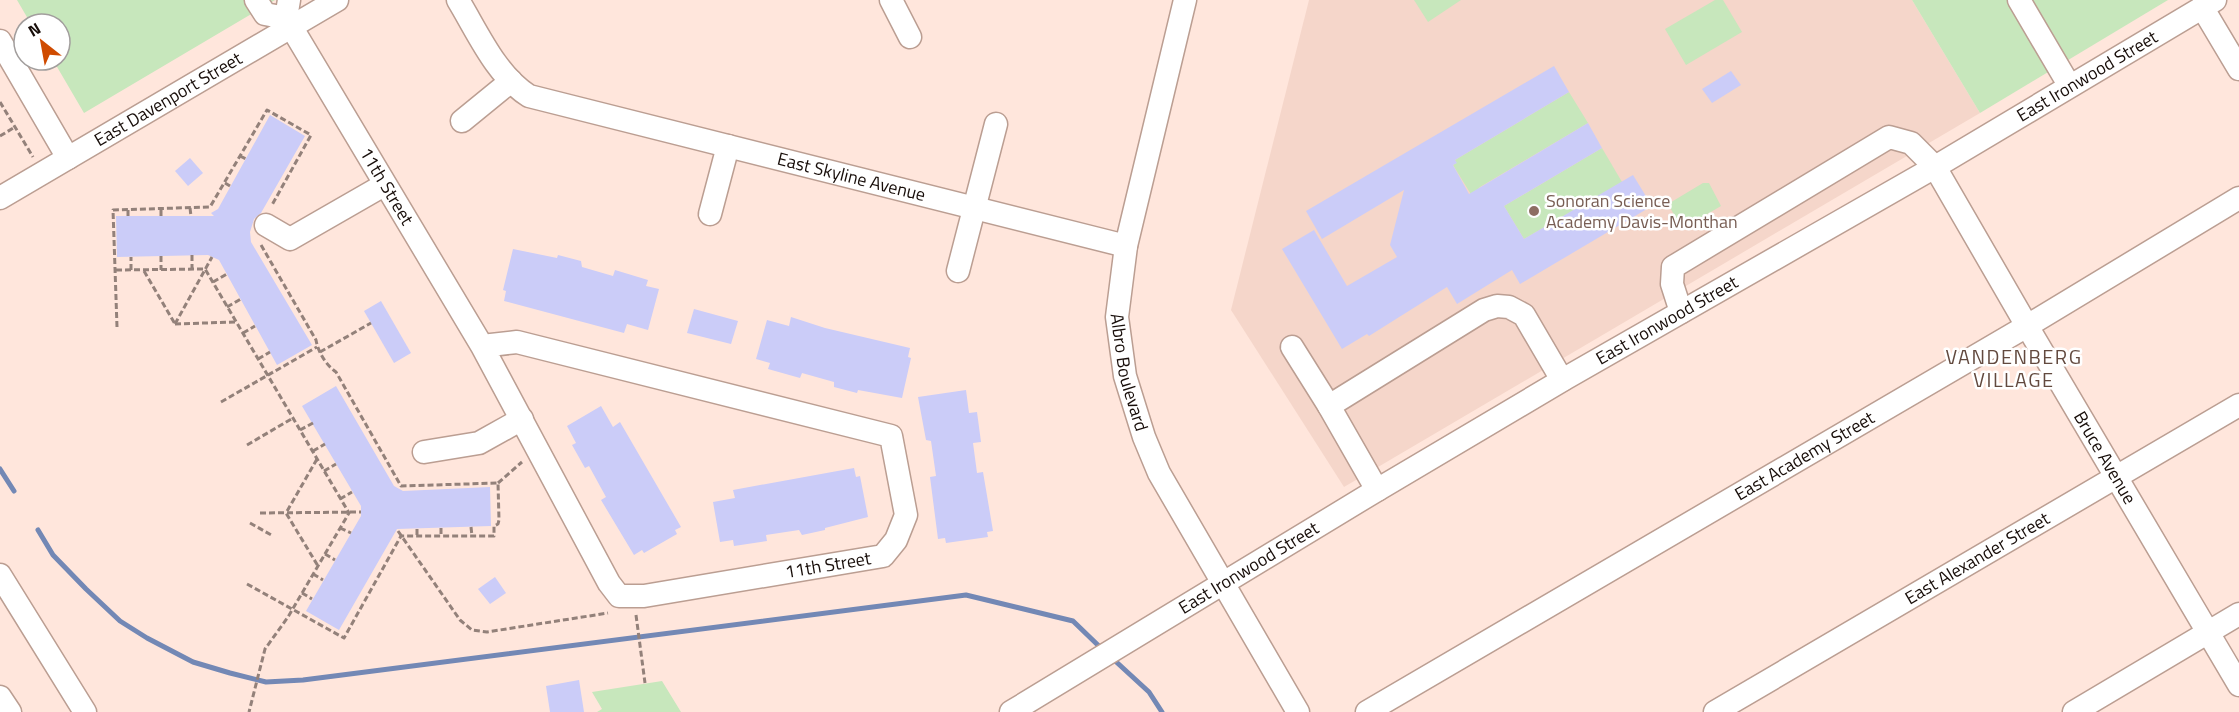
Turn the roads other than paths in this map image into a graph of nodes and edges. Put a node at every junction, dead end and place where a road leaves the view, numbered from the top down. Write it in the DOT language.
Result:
graph roads {
  1 [pos="256,0"];
  2 [pos="337,0"];
  3 [pos="458,0"];
  4 [pos="891,0"];
  5 [pos="1185,0"];
  6 [pos="2019,0"];
  7 [pos="2208,3"];
  8 [pos="289,15"];
  9 [pos="910,37"];
  10 [pos="0,41"];
  11 [pos="2239,69"];
  12 [pos="511,81"];
  13 [pos="2069,86"];
  14 [pos="462,121"];
  15 [pos="996,124"];
  16 [pos="728,146"];
  17 [pos="68,158"];
  18 [pos="1935,167"];
  19 [pos="384,185"];
  20 [pos="0,198"];
  21 [pos="2239,198"];
  22 [pos="974,207"];
  23 [pos="710,214"];
  24 [pos="266,225"];
  25 [pos="1126,246"];
  26 [pos="958,271"];
  27 [pos="1681,312"];
  28 [pos="2027,326"];
  29 [pos="482,346"];
  30 [pos="1292,348"];
  31 [pos="1562,380"];
  32 [pos="2239,405"];
  33 [pos="1329,406"];
  34 [pos="522,419"];
  35 [pos="424,452"];
  36 [pos="2116,476"];
  37 [pos="1377,490"];
  38 [pos="0,575"];
  39 [pos="1223,584"];
  40 [pos="2239,614"];
  41 [pos="2209,632"];
  42 [pos="2239,685"];
  43 [pos="0,697"];
  44 [pos="10,712"];
  45 [pos="85,712"];
  46 [pos="1011,712"];
  47 [pos="1298,712"];
  48 [pos="1368,712"];
  49 [pos="1715,712"];
  50 [pos="2074,712"];
  1 -- 8 [label="street"];
  2 -- 8 [label="street, East Davenport Street"];
  3 -- 12 [label="street, East Skyline Avenue"];
  4 -- 9 [label="street"];
  5 -- 25 [label="street, Albro Boulevard"];
  6 -- 13 [label="street"];
  7 -- 11 [label="street"];
  7 -- 13 [label="street, East Ironwood Street"];
  8 -- 17 [label="street, East Davenport Street"];
  8 -- 19 [label="street, 11th Street"];
  10 -- 17 [label="street"];
  12 -- 14 [label="street"];
  12 -- 16 [label="street, East Skyline Avenue"];
  13 -- 18 [label="street, East Ironwood Street"];
  15 -- 22 [label="street"];
  16 -- 22 [label="street, East Skyline Avenue"];
  16 -- 23 [label="street"];
  17 -- 20 [label="street, East Davenport Street"];
  18 -- 27 [label="street, East Ironwood Street"];
  18 -- 27 [label="street, Bruce Avenue"];
  18 -- 28 [label="street, Bruce Avenue"];
  19 -- 24 [label="street"];
  19 -- 29 [label="street, 11th Street"];
  21 -- 28 [label="street, East Academy Street"];
  22 -- 25 [label="street, East Skyline Avenue"];
  22 -- 26 [label="street"];
  25 -- 39 [label="street, Albro Boulevard"];
  27 -- 31 [label="street, East Ironwood Street"];
  28 -- 36 [label="street, Bruce Avenue"];
  28 -- 48 [label="street, East Academy Street"];
  29 -- 34 [label="street, 11th Street"];
  29 -- 34 [label="street, 11th Street"];
  30 -- 33 [label="street"];
  31 -- 33 [label="street"];
  31 -- 37 [label="street, East Ironwood Street"];
  32 -- 36 [label="street, East Alexander Street"];
  33 -- 37 [label="street"];
  34 -- 35 [label="street"];
  36 -- 41 [label="street, Bruce Avenue"];
  36 -- 49 [label="street, East Alexander Street"];
  37 -- 39 [label="street, East Ironwood Street"];
  38 -- 45 [label="street"];
  39 -- 46 [label="street, East Ironwood Street"];
  39 -- 47 [label="street, Albro Boulevard"];
  40 -- 41 [label="street"];
  41 -- 42 [label="street, Bruce Avenue"];
  41 -- 50 [label="street"];
  43 -- 44 [label="street"];
}
